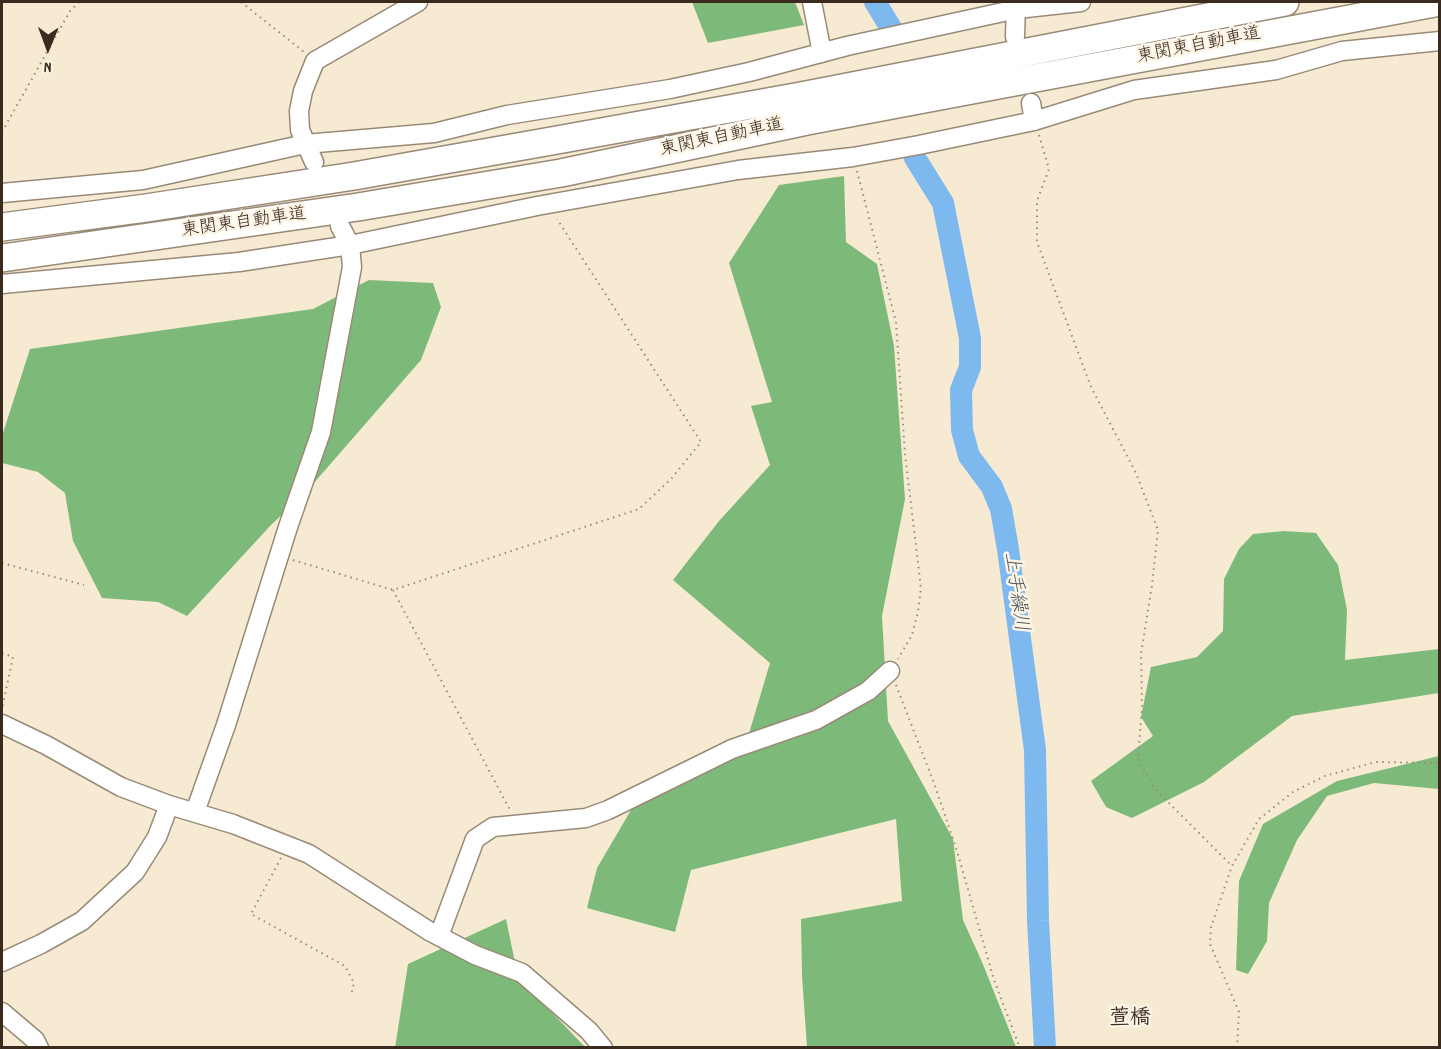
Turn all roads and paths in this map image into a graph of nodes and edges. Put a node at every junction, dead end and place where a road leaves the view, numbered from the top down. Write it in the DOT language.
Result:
graph roads {
  1 [pos="79,2"];
  2 [pos="241,2"];
  3 [pos="418,2"];
  4 [pos="812,2"];
  5 [pos="1081,2"];
  6 [pos="1285,2"];
  7 [pos="1440,2"];
  8 [pos="1016,5"];
  9 [pos="1015,37"];
  10 [pos="1440,41"];
  11 [pos="822,53"];
  12 [pos="315,61"];
  13 [pos="1032,112"];
  14 [pos="2,132"];
  15 [pos="305,144"];
  16 [pos="853,157"];
  17 [pos="314,162"];
  18 [pos="2,193"];
  19 [pos="547,204"];
  20 [pos="340,226"];
  21 [pos="2,227"];
  22 [pos="350,245"];
  23 [pos="2,258"];
  24 [pos="2,284"];
  25 [pos="279,556"];
  26 [pos="2,563"];
  27 [pos="84,585"];
  28 [pos="393,590"];
  29 [pos="2,653"];
  30 [pos="890,670"];
  31 [pos="2,709"];
  32 [pos="2,724"];
  33 [pos="1440,764"];
  34 [pos="169,805"];
  35 [pos="195,812"];
  36 [pos="518,825"];
  37 [pos="288,844"];
  38 [pos="1232,866"];
  39 [pos="439,936"];
  40 [pos="2,962"];
  41 [pos="351,996"];
  42 [pos="2,1012"];
  43 [pos="39,1047"];
  44 [pos="603,1047"];
  45 [pos="1020,1047"];
  46 [pos="1237,1047"];
  1 -- 14 [label="path"];
  2 -- 12 [label="path"];
  3 -- 12 [label="street"];
  4 -- 11 [label="street"];
  5 -- 8 [label="street"];
  6 -- 21 [label="highway, 東関東自動車道"];
  7 -- 23 [label="highway, 東関東自動車道"];
  8 -- 9 [label="street"];
  8 -- 11 [label="street"];
  10 -- 13 [label="street"];
  11 -- 15 [label="street"];
  12 -- 15 [label="street"];
  13 -- 16 [label="street"];
  13 -- 38 [label="path"];
  15 -- 17 [label="street"];
  15 -- 18 [label="street"];
  16 -- 19 [label="street"];
  16 -- 30 [label="path"];
  19 -- 22 [label="street"];
  19 -- 28 [label="path"];
  20 -- 22 [label="street"];
  22 -- 24 [label="street"];
  22 -- 25 [label="street"];
  25 -- 28 [label="path"];
  25 -- 35 [label="street"];
  26 -- 27 [label="path"];
  28 -- 36 [label="path"];
  29 -- 31 [label="path"];
  30 -- 36 [label="street"];
  30 -- 45 [label="path"];
  32 -- 34 [label="street"];
  33 -- 38 [label="path"];
  34 -- 35 [label="street"];
  34 -- 40 [label="street"];
  35 -- 37 [label="street"];
  36 -- 39 [label="street"];
  37 -- 39 [label="street"];
  37 -- 41 [label="path"];
  38 -- 46 [label="path"];
  39 -- 44 [label="street"];
  42 -- 43 [label="street"];
}
